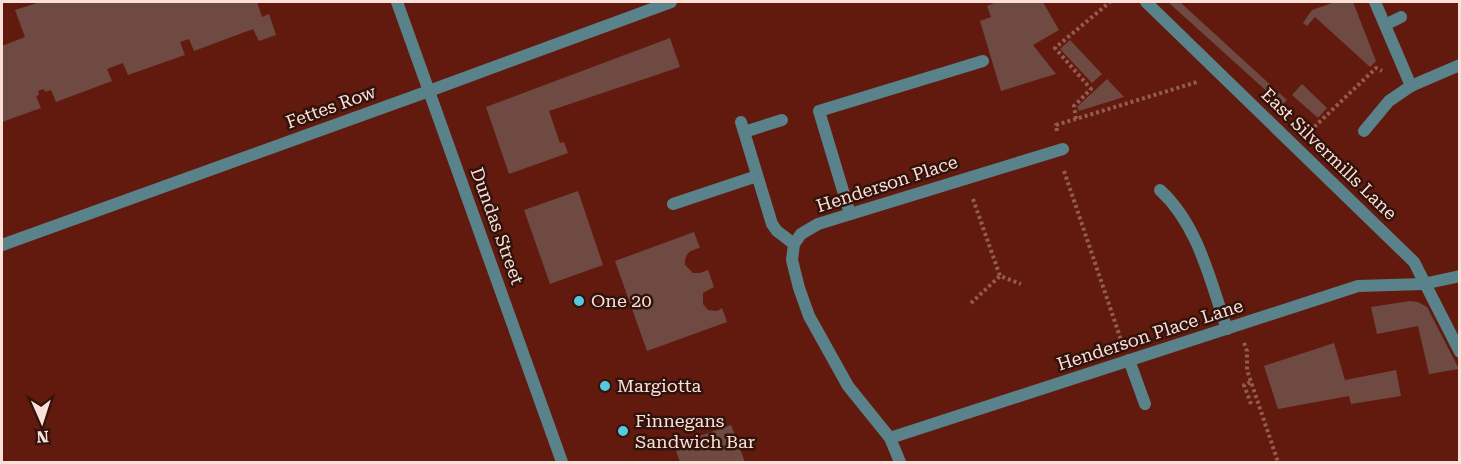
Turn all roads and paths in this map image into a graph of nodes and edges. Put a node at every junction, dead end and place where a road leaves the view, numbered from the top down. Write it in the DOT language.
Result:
graph roads {
  1 [pos="397,2"];
  2 [pos="671,2"];
  3 [pos="1110,2"];
  4 [pos="1146,2"];
  5 [pos="1375,2"];
  6 [pos="1401,17"];
  7 [pos="1385,24"];
  8 [pos="983,61"];
  9 [pos="1460,65"];
  10 [pos="1221,75"];
  11 [pos="1411,86"];
  12 [pos="429,91"];
  13 [pos="1076,119"];
  14 [pos="782,120"];
  15 [pos="1364,131"];
  16 [pos="1295,146"];
  17 [pos="1060,150"];
  18 [pos="757,176"];
  19 [pos="966,178"];
  20 [pos="1161,190"];
  21 [pos="673,204"];
  22 [pos="850,214"];
  23 [pos="794,244"];
  24 [pos="2,245"];
  25 [pos="1000,276"];
  26 [pos="1460,276"];
  27 [pos="1021,284"];
  28 [pos="1423,284"];
  29 [pos="971,303"];
  30 [pos="1227,329"];
  31 [pos="1247,351"];
  32 [pos="1460,352"];
  33 [pos="1128,361"];
  34 [pos="1251,382"];
  35 [pos="1145,404"];
  36 [pos="1251,404"];
  37 [pos="891,438"];
  38 [pos="562,462"];
  39 [pos="900,462"];
  40 [pos="1278,462"];
  1 -- 12 [label="street, Dundas Street"];
  2 -- 12 [label="street, Fettes Row"];
  3 -- 13 [label="path"];
  4 -- 10 [label="street, East Silvermills Lane"];
  5 -- 7 [label="street"];
  6 -- 7 [label="street"];
  7 -- 11 [label="street"];
  8 -- 22 [label="street"];
  9 -- 11 [label="street"];
  10 -- 13 [label="path"];
  10 -- 16 [label="street, East Silvermills Lane"];
  11 -- 15 [label="street"];
  11 -- 16 [label="path"];
  12 -- 24 [label="street, Fettes Row"];
  12 -- 38 [label="street, Dundas Street"];
  13 -- 17 [label="path"];
  14 -- 18 [label="street"];
  16 -- 28 [label="street, East Silvermills Lane"];
  17 -- 19 [label="street, Henderson Place"];
  17 -- 33 [label="path"];
  18 -- 21 [label="street"];
  18 -- 23 [label="street"];
  19 -- 22 [label="street, Henderson Place"];
  19 -- 25 [label="path"];
  20 -- 30 [label="street"];
  22 -- 23 [label="street, Henderson Place"];
  23 -- 37 [label="street"];
  25 -- 27 [label="path"];
  25 -- 29 [label="path"];
  26 -- 28 [label="street, Henderson Place Lane"];
  28 -- 30 [label="street, Henderson Place Lane"];
  28 -- 32 [label="street, East Silvermills Lane"];
  30 -- 33 [label="street, Henderson Place Lane"];
  31 -- 34 [label="path"];
  33 -- 35 [label="street"];
  33 -- 37 [label="street, Henderson Place Lane"];
  34 -- 36 [label="path"];
  34 -- 40 [label="path"];
  37 -- 39 [label="street"];
}
